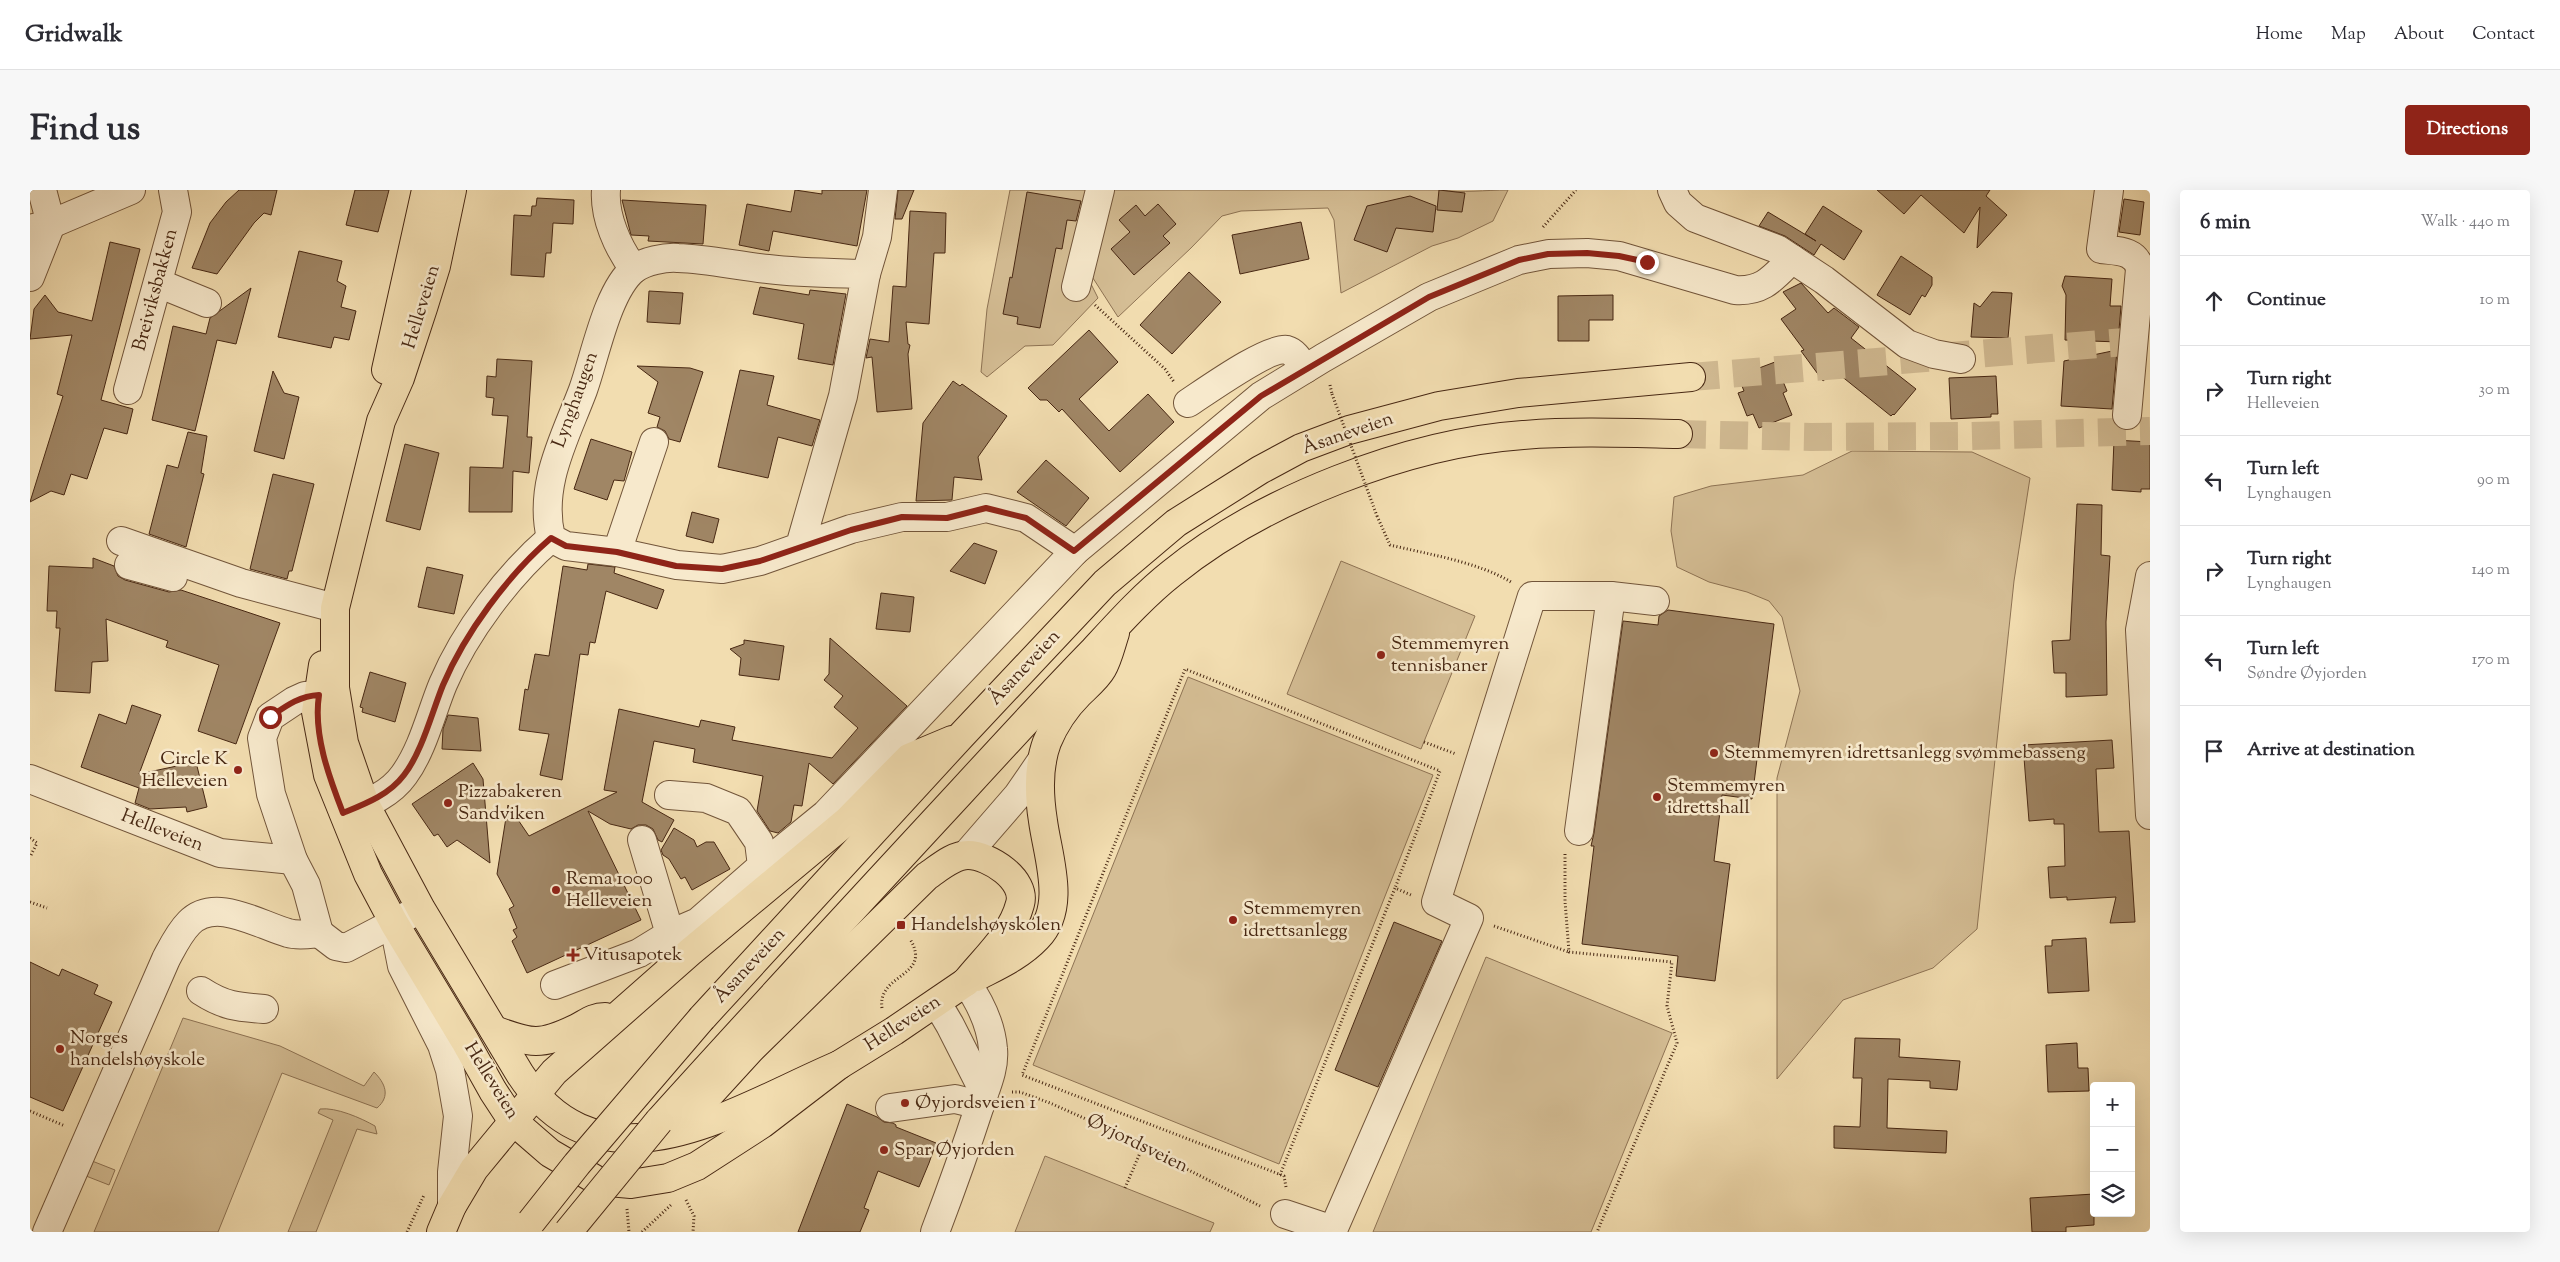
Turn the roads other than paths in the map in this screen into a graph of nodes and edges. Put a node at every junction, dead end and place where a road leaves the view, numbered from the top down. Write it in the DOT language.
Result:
graph roads {
  1 [pos="42,190"];
  2 [pos="131,190"];
  3 [pos="173,190"];
  4 [pos="426,190"];
  5 [pos="452,190"];
  6 [pos="606,190"];
  7 [pos="884,190"];
  8 [pos="1100,190"];
  9 [pos="1672,190"];
  10 [pos="2109,190"];
  11 [pos="40,226"];
  12 [pos="1792,259"];
  13 [pos="634,269"];
  14 [pos="866,274"];
  15 [pos="30,277"];
  16 [pos="158,283"];
  17 [pos="1076,287"];
  18 [pos="207,303"];
  19 [pos="1961,358"];
  20 [pos="1305,369"];
  21 [pos="1691,377"];
  22 [pos="128,390"];
  23 [pos="1188,404"];
  24 [pos="2127,415"];
  25 [pos="382,421"];
  26 [pos="1678,434"];
  27 [pos="654,442"];
  28 [pos="551,538"];
  29 [pos="800,546"];
  30 [pos="1074,551"];
  31 [pos="617,552"];
  32 [pos="125,553"];
  33 [pos="2150,576"];
  34 [pos="1611,596"];
  35 [pos="1655,601"];
  36 [pos="335,616"];
  37 [pos="1119,623"];
  38 [pos="319,695"];
  39 [pos="962,736"];
  40 [pos="1042,760"];
  41 [pos="30,779"];
  42 [pos="669,795"];
  43 [pos="354,808"];
  44 [pos="2150,815"];
  45 [pos="1579,831"];
  46 [pos="642,840"];
  47 [pos="966,855"];
  48 [pos="293,860"];
  49 [pos="762,866"];
  50 [pos="421,908"];
  51 [pos="394,924"];
  52 [pos="319,933"];
  53 [pos="670,934"];
  54 [pos="966,982"];
  55 [pos="555,985"];
  56 [pos="937,1003"];
  57 [pos="617,1016"];
  58 [pos="494,1030"];
  59 [pos="743,1043"];
  60 [pos="839,1065"];
  61 [pos="534,1096"];
  62 [pos="982,1099"];
  63 [pos="890,1108"];
  64 [pos="512,1120"];
  65 [pos="452,1206"];
  66 [pos="1285,1214"];
  67 [pos="528,1227"];
  68 [pos="47,1232"];
  69 [pos="441,1232"];
  70 [pos="568,1232"];
  71 [pos="935,1232"];
  1 -- 11 [label="street"];
  2 -- 11 [label="street"];
  3 -- 16 [label="street, Breiviksbakken"];
  4 -- 25 [label="main road, Helleveien"];
  5 -- 25 [label="main road, Helleveien"];
  6 -- 13 [label="street"];
  7 -- 14 [label="street"];
  8 -- 17 [label="street"];
  9 -- 12 [label="street"];
  10 -- 24 [label="street"];
  11 -- 15 [label="street"];
  12 -- 19 [label="street"];
  12 -- 20 [label="street"];
  13 -- 14 [label="street"];
  13 -- 28 [label="street, Lynghaugen"];
  14 -- 29 [label="street"];
  16 -- 18 [label="street"];
  16 -- 22 [label="street, Breiviksbakken"];
  20 -- 23 [label="street"];
  20 -- 30 [label="street"];
  21 -- 39 [label="main road, Åsaneveien"];
  25 -- 36 [label="main road, Helleveien"];
  26 -- 37 [label="main road, Åsaneveien"];
  27 -- 31 [label="street"];
  28 -- 31 [label="street"];
  28 -- 43 [label="street"];
  29 -- 30 [label="street"];
  29 -- 31 [label="street"];
  30 -- 49 [label="street"];
  32 -- 36 [label="street"];
  33 -- 44 [label="street"];
  34 -- 35 [label="street"];
  34 -- 45 [label="street"];
  34 -- 66 [label="street"];
  36 -- 38 [label="main road, Helleveien"];
  36 -- 43 [label="main road, Helleveien"];
  37 -- 40 [label="main road"];
  37 -- 59 [label="main road, Åsaneveien"];
  38 -- 43 [label="main road, Helleveien"];
  38 -- 48 [label="street"];
  39 -- 57 [label="main road"];
  39 -- 67 [label="main road, Åsaneveien, bridge"];
  40 -- 47 [label="street"];
  40 -- 54 [label="main road"];
  41 -- 48 [label="street, Helleveien"];
  42 -- 49 [label="street"];
  43 -- 50 [label="main road, Helleveien"];
  43 -- 51 [label="main road, Helleveien"];
  46 -- 53 [label="street"];
  47 -- 54 [label="main road"];
  47 -- 59 [label="main road"];
  48 -- 52 [label="street"];
  49 -- 53 [label="street"];
  50 -- 51 [label="street"];
  50 -- 58 [label="main road, Helleveien"];
  51 -- 52 [label="street"];
  51 -- 64 [label="main road, Helleveien"];
  51 -- 65 [label="street"];
  52 -- 68 [label="street"];
  53 -- 55 [label="street"];
  54 -- 56 [label="main road, Helleveien"];
  54 -- 62 [label="street"];
  56 -- 60 [label="main road, Helleveien"];
  56 -- 62 [label="street"];
  57 -- 58 [label="main road"];
  57 -- 61 [label="main road"];
  58 -- 61 [label="main road, Helleveien"];
  59 -- 70 [label="main road, bridge"];
  60 -- 61 [label="main road, Helleveien"];
  60 -- 64 [label="main road, Helleveien"];
  61 -- 64 [label="main road"];
  62 -- 63 [label="street"];
  62 -- 71 [label="street"];
  64 -- 65 [label="main road"];
  65 -- 69 [label="main road"];
}
